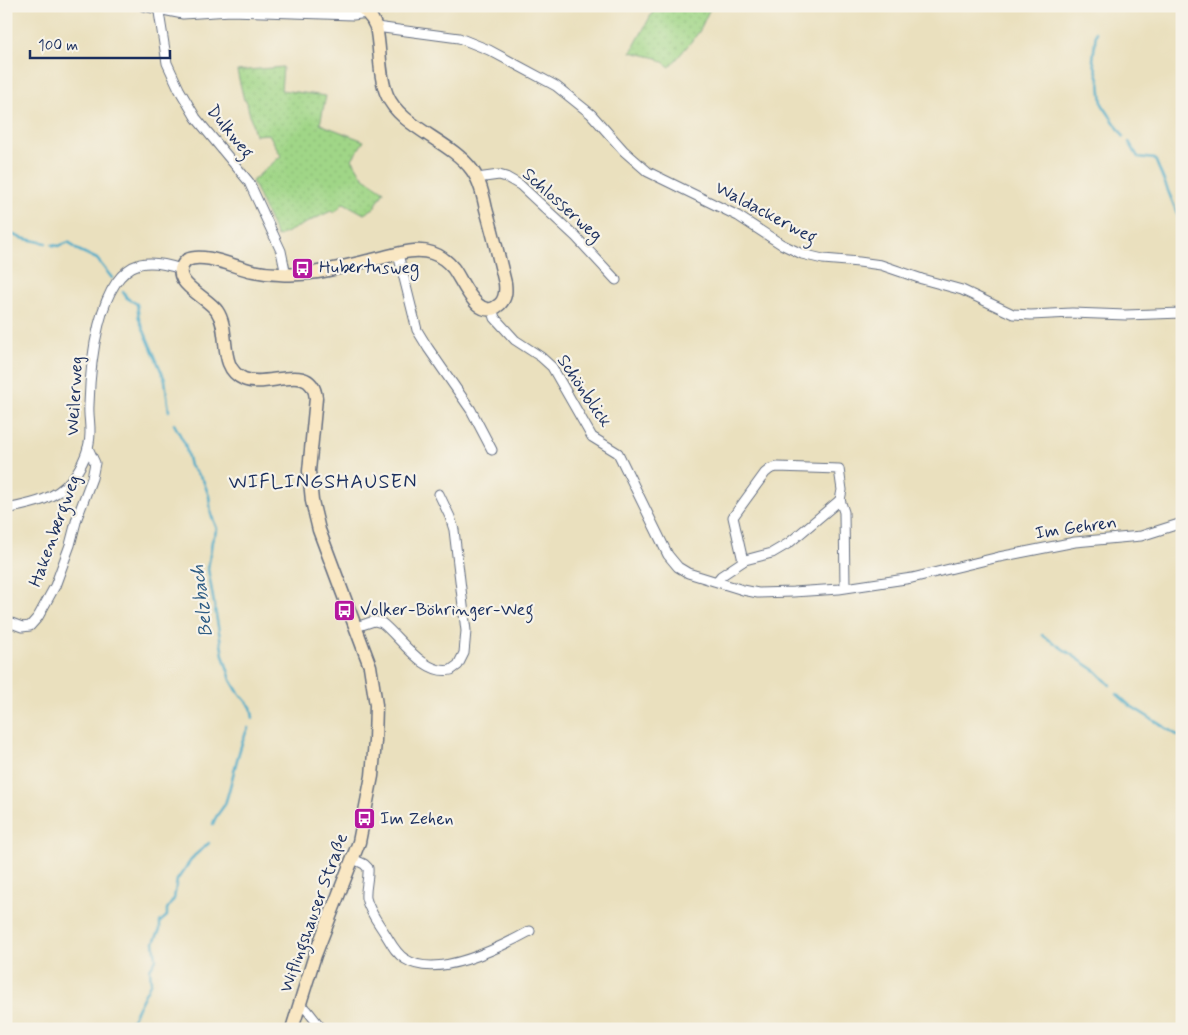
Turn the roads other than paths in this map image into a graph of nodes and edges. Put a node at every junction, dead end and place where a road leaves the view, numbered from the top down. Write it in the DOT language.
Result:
graph roads {
  1 [pos="143,6"];
  2 [pos="158,8"];
  3 [pos="364,10"];
  4 [pos="376,27"];
  5 [pos="477,178"];
  6 [pos="398,254"];
  7 [pos="181,268"];
  8 [pos="286,275"];
  9 [pos="616,280"];
  10 [pos="492,308"];
  11 [pos="1182,313"];
  12 [pos="88,448"];
  13 [pos="492,450"];
  14 [pos="439,494"];
  15 [pos="840,500"];
  16 [pos="6,509"];
  17 [pos="1182,523"];
  18 [pos="743,561"];
  19 [pos="974,564"];
  20 [pos="717,581"];
  21 [pos="845,587"];
  22 [pos="6,621"];
  23 [pos="356,627"];
  24 [pos="353,859"];
  25 [pos="530,931"];
  26 [pos="299,1006"];
  27 [pos="292,1029"];
  28 [pos="322,1029"];
  1 -- 2 [label="street"];
  2 -- 3 [label="street"];
  2 -- 8 [label="street, Dulkweg"];
  3 -- 4 [label="street"];
  4 -- 5 [label="street"];
  4 -- 11 [label="street, Waldackerweg"];
  5 -- 9 [label="street, Schlosserweg"];
  5 -- 10 [label="street"];
  6 -- 8 [label="street"];
  6 -- 10 [label="street"];
  6 -- 13 [label="street"];
  7 -- 8 [label="street"];
  7 -- 12 [label="street, Weilerweg"];
  7 -- 23 [label="street, Wiflingshauser Straße"];
  10 -- 20 [label="street, Schönblick"];
  12 -- 16 [label="street, Weilerweg"];
  12 -- 22 [label="street, Hakenbergweg"];
  14 -- 23 [label="street"];
  15 -- 18 [label="street"];
  15 -- 18 [label="street"];
  15 -- 21 [label="street"];
  17 -- 19 [label="street, Im Gehren"];
  18 -- 20 [label="street"];
  19 -- 21 [label="street, Schönblick"];
  20 -- 21 [label="street, Schönblick"];
  23 -- 24 [label="street, Wiflingshauser Straße"];
  24 -- 25 [label="street"];
  24 -- 26 [label="street, Wiflingshauser Straße"];
  26 -- 27 [label="street, Wiflingshauser Straße"];
  26 -- 28 [label="street"];
}
